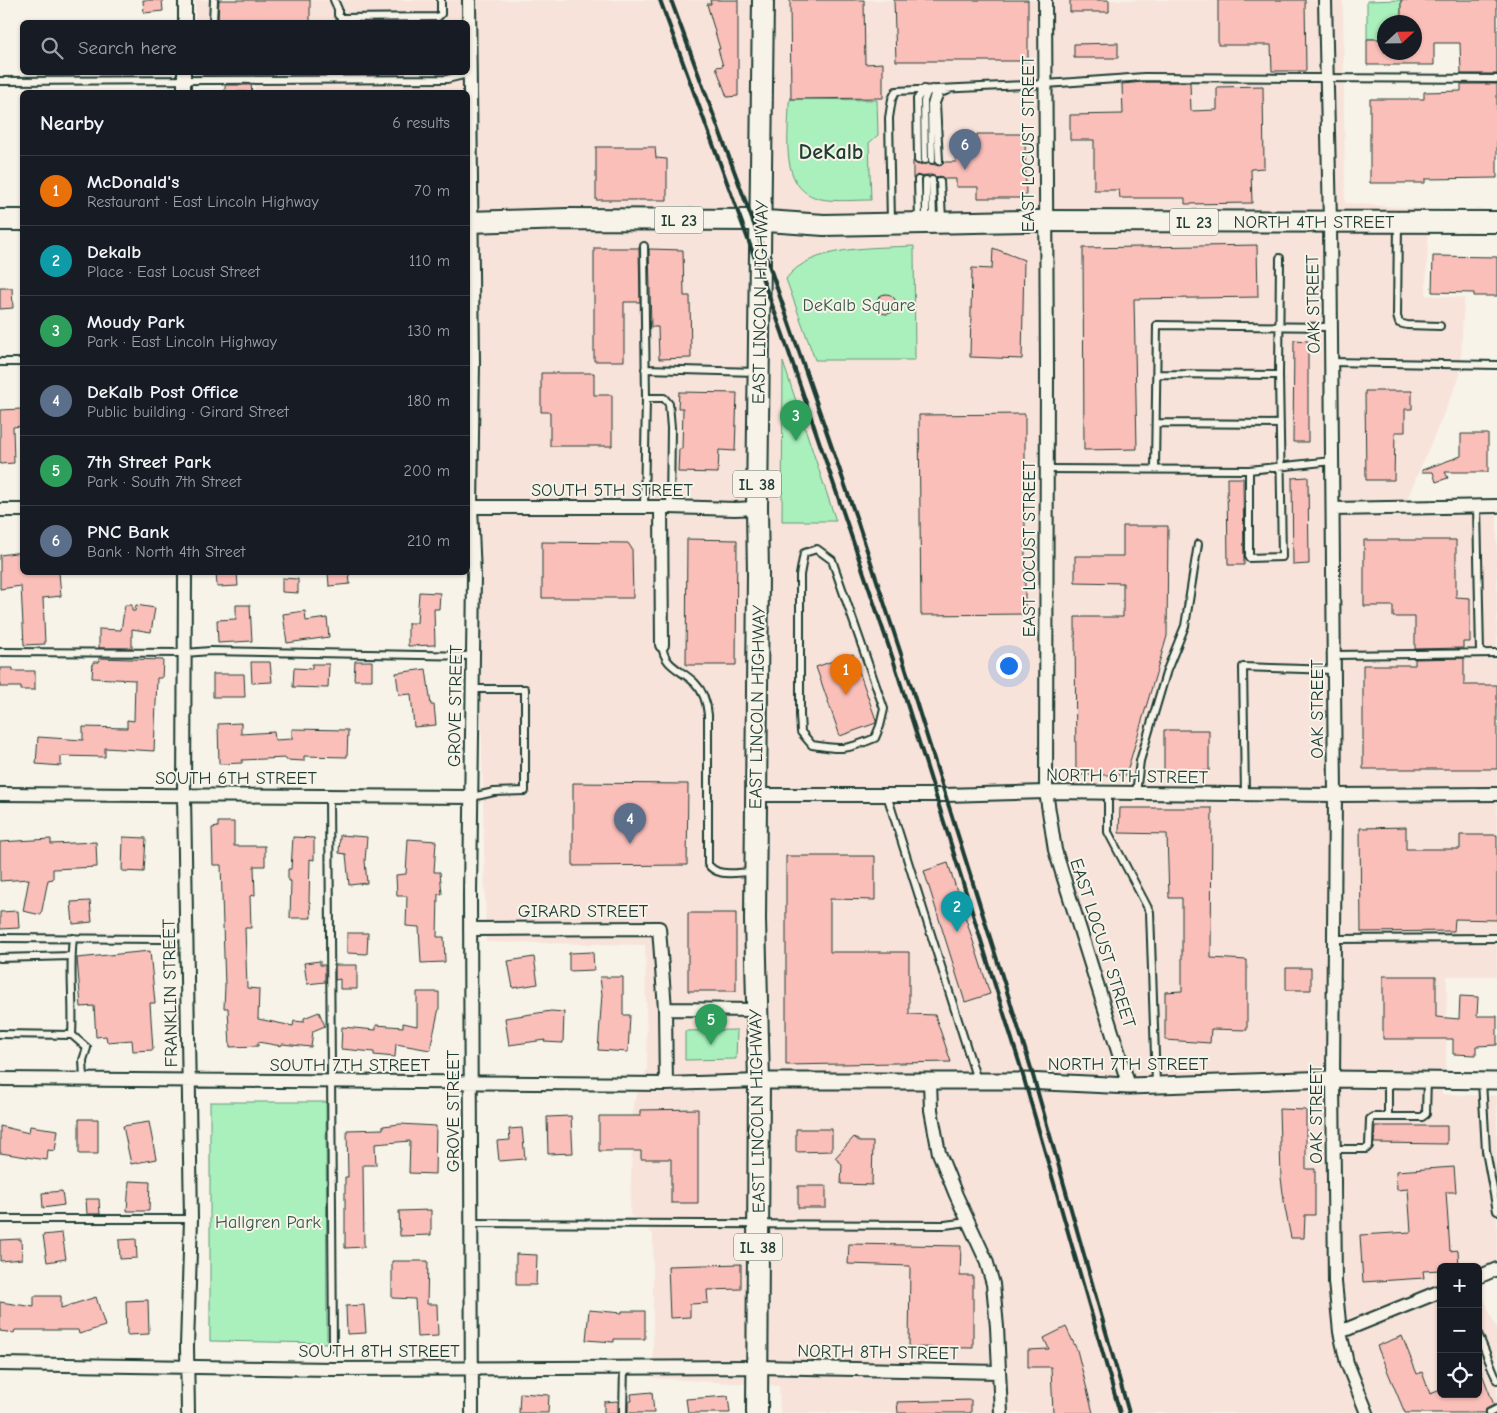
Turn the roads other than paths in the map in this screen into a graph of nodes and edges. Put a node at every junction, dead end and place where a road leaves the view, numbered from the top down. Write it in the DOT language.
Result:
graph roads {
  1 [pos="185,0"];
  2 [pos="214,0"];
  3 [pos="334,0"];
  4 [pos="441,0"];
  5 [pos="468,0"];
  6 [pos="764,0"];
  7 [pos="1045,0"];
  8 [pos="1325,0"];
  9 [pos="185,20"];
  10 [pos="213,20"];
  11 [pos="468,20"];
  12 [pos="464,75"];
  13 [pos="468,75"];
  14 [pos="213,76"];
  15 [pos="1327,79"];
  16 [pos="1497,80"];
  17 [pos="0,81"];
  18 [pos="184,82"];
  19 [pos="1046,84"];
  20 [pos="933,88"];
  21 [pos="941,88"];
  22 [pos="954,88"];
  23 [pos="924,89"];
  24 [pos="468,90"];
  25 [pos="918,160"];
  26 [pos="932,160"];
  27 [pos="918,180"];
  28 [pos="0,220"];
  29 [pos="20,220"];
  30 [pos="761,220"];
  31 [pos="1046,221"];
  32 [pos="470,222"];
  33 [pos="1330,222"];
  34 [pos="1398,222"];
  35 [pos="1497,222"];
  36 [pos="930,223"];
  37 [pos="891,224"];
  38 [pos="644,246"];
  39 [pos="470,257"];
  40 [pos="1280,258"];
  41 [pos="1280,326"];
  42 [pos="1440,326"];
  43 [pos="1330,327"];
  44 [pos="0,362"];
  45 [pos="20,362"];
  46 [pos="1331,362"];
  47 [pos="1497,365"];
  48 [pos="645,369"];
  49 [pos="759,372"];
  50 [pos="1157,374"];
  51 [pos="1279,375"];
  52 [pos="646,398"];
  53 [pos="1156,423"];
  54 [pos="1280,424"];
  55 [pos="1332,461"];
  56 [pos="1282,466"];
  57 [pos="1155,468"];
  58 [pos="1047,469"];
  59 [pos="1249,470"];
  60 [pos="470,471"];
  61 [pos="1497,506"];
  62 [pos="470,507"];
  63 [pos="644,507"];
  64 [pos="666,507"];
  65 [pos="1477,507"];
  66 [pos="757,508"];
  67 [pos="1333,508"];
  68 [pos="0,510"];
  69 [pos="20,510"];
  70 [pos="470,521"];
  71 [pos="1198,544"];
  72 [pos="185,575"];
  73 [pos="662,645"];
  74 [pos="0,652"];
  75 [pos="185,653"];
  76 [pos="1497,653"];
  77 [pos="1480,654"];
  78 [pos="1334,655"];
  79 [pos="473,656"];
  80 [pos="1334,670"];
  81 [pos="473,689"];
  82 [pos="800,715"];
  83 [pos="1046,792"];
  84 [pos="1108,793"];
  85 [pos="1136,793"];
  86 [pos="0,794"];
  87 [pos="1245,794"];
  88 [pos="1497,794"];
  89 [pos="184,795"];
  90 [pos="887,795"];
  91 [pos="1335,795"];
  92 [pos="329,796"];
  93 [pos="757,796"];
  94 [pos="472,797"];
  95 [pos="756,872"];
  96 [pos="470,929"];
  97 [pos="187,935"];
  98 [pos="0,938"];
  99 [pos="73,938"];
  100 [pos="1497,938"];
  101 [pos="1334,939"];
  102 [pos="71,956"];
  103 [pos="0,958"];
  104 [pos="665,1009"];
  105 [pos="756,1010"];
  106 [pos="0,1034"];
  107 [pos="72,1034"];
  108 [pos="0,1079"];
  109 [pos="1427,1079"];
  110 [pos="84,1080"];
  111 [pos="1333,1080"];
  112 [pos="1388,1080"];
  113 [pos="1482,1080"];
  114 [pos="1497,1080"];
  115 [pos="330,1081"];
  116 [pos="759,1081"];
  117 [pos="978,1081"];
  118 [pos="190,1082"];
  119 [pos="470,1082"];
  120 [pos="930,1082"];
  121 [pos="666,1084"];
  122 [pos="1156,1085"];
  123 [pos="1129,1086"];
  124 [pos="1388,1117"];
  125 [pos="1333,1149"];
  126 [pos="1497,1211"];
  127 [pos="0,1219"];
  128 [pos="192,1219"];
  129 [pos="968,1222"];
  130 [pos="471,1223"];
  131 [pos="758,1225"];
  132 [pos="1497,1269"];
  133 [pos="1482,1275"];
  134 [pos="1437,1294"];
  135 [pos="1340,1332"];
  136 [pos="1482,1344"];
  137 [pos="333,1347"];
  138 [pos="0,1364"];
  139 [pos="758,1366"];
  140 [pos="189,1367"];
  141 [pos="624,1367"];
  142 [pos="471,1368"];
  143 [pos="999,1372"];
  144 [pos="1497,1380"];
  145 [pos="1497,1409"];
  146 [pos="188,1413"];
  147 [pos="472,1413"];
  148 [pos="623,1413"];
  149 [pos="757,1413"];
  150 [pos="1001,1413"];
  151 [pos="1367,1413"];
  152 [pos="1489,1413"];
  1 -- 9 [label="street"];
  2 -- 10 [label="lane"];
  3 -- 4 [label="lane"];
  5 -- 11 [label="street, GROVE STREET"];
  6 -- 30 [label="main road, EAST LINCOLN HIGHWAY / IL 38"];
  7 -- 19 [label="street, EAST LOCUST STREET"];
  8 -- 15 [label="street, OAK STREET"];
  12 -- 14 [label="lane"];
  13 -- 24 [label="street, GROVE STREET"];
  14 -- 18 [label="lane"];
  15 -- 16 [label="lane"];
  15 -- 19 [label="lane"];
  15 -- 33 [label="street, OAK STREET"];
  17 -- 18 [label="lane"];
  19 -- 22 [label="lane"];
  19 -- 31 [label="street, EAST LOCUST STREET"];
  20 -- 21 [label="lane"];
  20 -- 23 [label="lane"];
  20 -- 26 [label="lane"];
  21 -- 22 [label="lane"];
  21 -- 26 [label="lane"];
  22 -- 26 [label="lane"];
  23 -- 25 [label="lane"];
  23 -- 37 [label="lane"];
  27 -- 36 [label="lane"];
  28 -- 29 [label="main road"];
  30 -- 32 [label="main road, IL 23"];
  30 -- 37 [label="main road, IL 23"];
  30 -- 49 [label="main road, EAST LINCOLN HIGHWAY / IL 38"];
  31 -- 33 [label="main road, NORTH 4TH STREET / IL 23"];
  31 -- 36 [label="main road, NORTH 4TH STREET / IL 23"];
  31 -- 58 [label="street, EAST LOCUST STREET"];
  33 -- 34 [label="main road, NORTH 4TH STREET / IL 23"];
  33 -- 43 [label="street, OAK STREET"];
  34 -- 35 [label="main road, NORTH 4TH STREET / IL 23"];
  34 -- 42 [label="lane"];
  36 -- 36 [label="lane"];
  36 -- 37 [label="main road, NORTH 4TH STREET / IL 23"];
  38 -- 48 [label="lane"];
  39 -- 60 [label="street, GROVE STREET"];
  40 -- 41 [label="lane"];
  41 -- 43 [label="lane"];
  41 -- 50 [label="lane"];
  41 -- 51 [label="lane"];
  43 -- 46 [label="street, OAK STREET"];
  44 -- 45 [label="lane"];
  46 -- 47 [label="lane"];
  46 -- 55 [label="street, OAK STREET"];
  48 -- 49 [label="lane"];
  48 -- 52 [label="lane"];
  49 -- 66 [label="main road, EAST LINCOLN HIGHWAY / IL 38"];
  50 -- 51 [label="lane"];
  50 -- 53 [label="lane"];
  51 -- 54 [label="lane"];
  52 -- 63 [label="lane"];
  52 -- 64 [label="lane"];
  53 -- 54 [label="lane"];
  53 -- 57 [label="lane"];
  54 -- 56 [label="lane"];
  55 -- 56 [label="lane"];
  55 -- 67 [label="street, OAK STREET"];
  56 -- 59 [label="lane"];
  56 -- 59 [label="lane"];
  57 -- 58 [label="lane"];
  57 -- 59 [label="lane"];
  58 -- 83 [label="street, EAST LOCUST STREET"];
  61 -- 65 [label="street"];
  62 -- 63 [label="street, SOUTH 5TH STREET"];
  63 -- 64 [label="street, SOUTH 5TH STREET"];
  64 -- 66 [label="street, SOUTH 5TH STREET"];
  64 -- 73 [label="street"];
  65 -- 67 [label="street"];
  65 -- 77 [label="lane"];
  66 -- 93 [label="main road, EAST LINCOLN HIGHWAY / IL 38"];
  67 -- 78 [label="street, OAK STREET"];
  68 -- 69 [label="street"];
  70 -- 79 [label="street, GROVE STREET"];
  71 -- 85 [label="lane"];
  72 -- 75 [label="street, FRANKLIN STREET"];
  73 -- 95 [label="lane"];
  74 -- 75 [label="lane"];
  75 -- 79 [label="lane"];
  75 -- 89 [label="street, FRANKLIN STREET"];
  76 -- 77 [label="lane"];
  77 -- 78 [label="lane"];
  78 -- 80 [label="street, OAK STREET"];
  79 -- 81 [label="street, GROVE STREET"];
  80 -- 87 [label="lane"];
  80 -- 91 [label="street, OAK STREET"];
  81 -- 94 [label="street, GROVE STREET"];
  81 -- 94 [label="lane"];
  82 -- 82 [label="lane"];
  83 -- 84 [label="street, NORTH 6TH STREET"];
  83 -- 90 [label="street, NORTH 6TH STREET"];
  83 -- 123 [label="street, EAST LOCUST STREET"];
  84 -- 85 [label="street, NORTH 6TH STREET"];
  84 -- 122 [label="lane"];
  85 -- 87 [label="street, NORTH 6TH STREET"];
  86 -- 89 [label="street, SOUTH 6TH STREET"];
  87 -- 91 [label="street, NORTH 6TH STREET"];
  88 -- 91 [label="street, NORTH 6TH STREET"];
  89 -- 92 [label="street, SOUTH 6TH STREET"];
  89 -- 97 [label="street, FRANKLIN STREET"];
  90 -- 93 [label="street, NORTH 6TH STREET"];
  90 -- 117 [label="lane"];
  91 -- 101 [label="street, OAK STREET"];
  92 -- 94 [label="street, SOUTH 6TH STREET"];
  92 -- 115 [label="lane"];
  93 -- 95 [label="main road, EAST LINCOLN HIGHWAY / IL 38"];
  94 -- 96 [label="street, GROVE STREET"];
  95 -- 105 [label="main road, EAST LINCOLN HIGHWAY / IL 38"];
  96 -- 104 [label="street, GIRARD STREET"];
  96 -- 119 [label="street, GROVE STREET"];
  97 -- 99 [label="lane"];
  97 -- 118 [label="street, FRANKLIN STREET"];
  98 -- 99 [label="lane"];
  99 -- 102 [label="lane"];
  100 -- 101 [label="lane"];
  101 -- 111 [label="street, OAK STREET"];
  102 -- 103 [label="lane"];
  102 -- 107 [label="lane"];
  104 -- 105 [label="street"];
  104 -- 121 [label="street, GIRARD STREET"];
  105 -- 116 [label="main road, EAST LINCOLN HIGHWAY / IL 38"];
  106 -- 107 [label="lane"];
  107 -- 110 [label="lane"];
  108 -- 110 [label="street, SOUTH 7TH STREET"];
  109 -- 112 [label="street, NORTH 7TH STREET"];
  109 -- 113 [label="street, NORTH 7TH STREET"];
  109 -- 124 [label="lane"];
  110 -- 118 [label="street, SOUTH 7TH STREET"];
  111 -- 112 [label="street, NORTH 7TH STREET"];
  111 -- 122 [label="street, NORTH 7TH STREET"];
  111 -- 125 [label="street, OAK STREET"];
  112 -- 124 [label="lane"];
  113 -- 114 [label="street, NORTH 7TH STREET"];
  113 -- 126 [label="lane"];
  115 -- 118 [label="street, SOUTH 7TH STREET"];
  115 -- 119 [label="street, SOUTH 7TH STREET"];
  115 -- 137 [label="lane"];
  116 -- 120 [label="street, NORTH 7TH STREET"];
  116 -- 121 [label="street, SOUTH 7TH STREET"];
  116 -- 131 [label="main road, EAST LINCOLN HIGHWAY / IL 38"];
  117 -- 120 [label="street, NORTH 7TH STREET"];
  117 -- 123 [label="street, NORTH 7TH STREET"];
  118 -- 128 [label="street, FRANKLIN STREET"];
  119 -- 121 [label="street, SOUTH 7TH STREET"];
  119 -- 130 [label="street, GROVE STREET"];
  120 -- 129 [label="street"];
  122 -- 123 [label="street, NORTH 7TH STREET"];
  124 -- 125 [label="lane"];
  125 -- 135 [label="street, OAK STREET"];
  127 -- 128 [label="lane"];
  128 -- 140 [label="street, FRANKLIN STREET"];
  129 -- 131 [label="lane"];
  129 -- 143 [label="street"];
  130 -- 131 [label="lane"];
  130 -- 142 [label="street, GROVE STREET"];
  131 -- 139 [label="main road, EAST LINCOLN HIGHWAY / IL 38"];
  132 -- 133 [label="street"];
  134 -- 135 [label="street"];
  135 -- 151 [label="street, OAK STREET"];
  136 -- 144 [label="lane"];
  138 -- 140 [label="street, SOUTH 8TH STREET"];
  139 -- 141 [label="street, SOUTH 8TH STREET"];
  139 -- 143 [label="street, NORTH 8TH STREET"];
  139 -- 149 [label="main road, EAST LINCOLN HIGHWAY / IL 38"];
  140 -- 142 [label="street, SOUTH 8TH STREET"];
  140 -- 146 [label="street, FRANKLIN STREET"];
  141 -- 142 [label="street, SOUTH 8TH STREET"];
  141 -- 148 [label="lane"];
  142 -- 147 [label="street, GROVE STREET"];
  143 -- 150 [label="street"];
  145 -- 152 [label="lane"];
}
